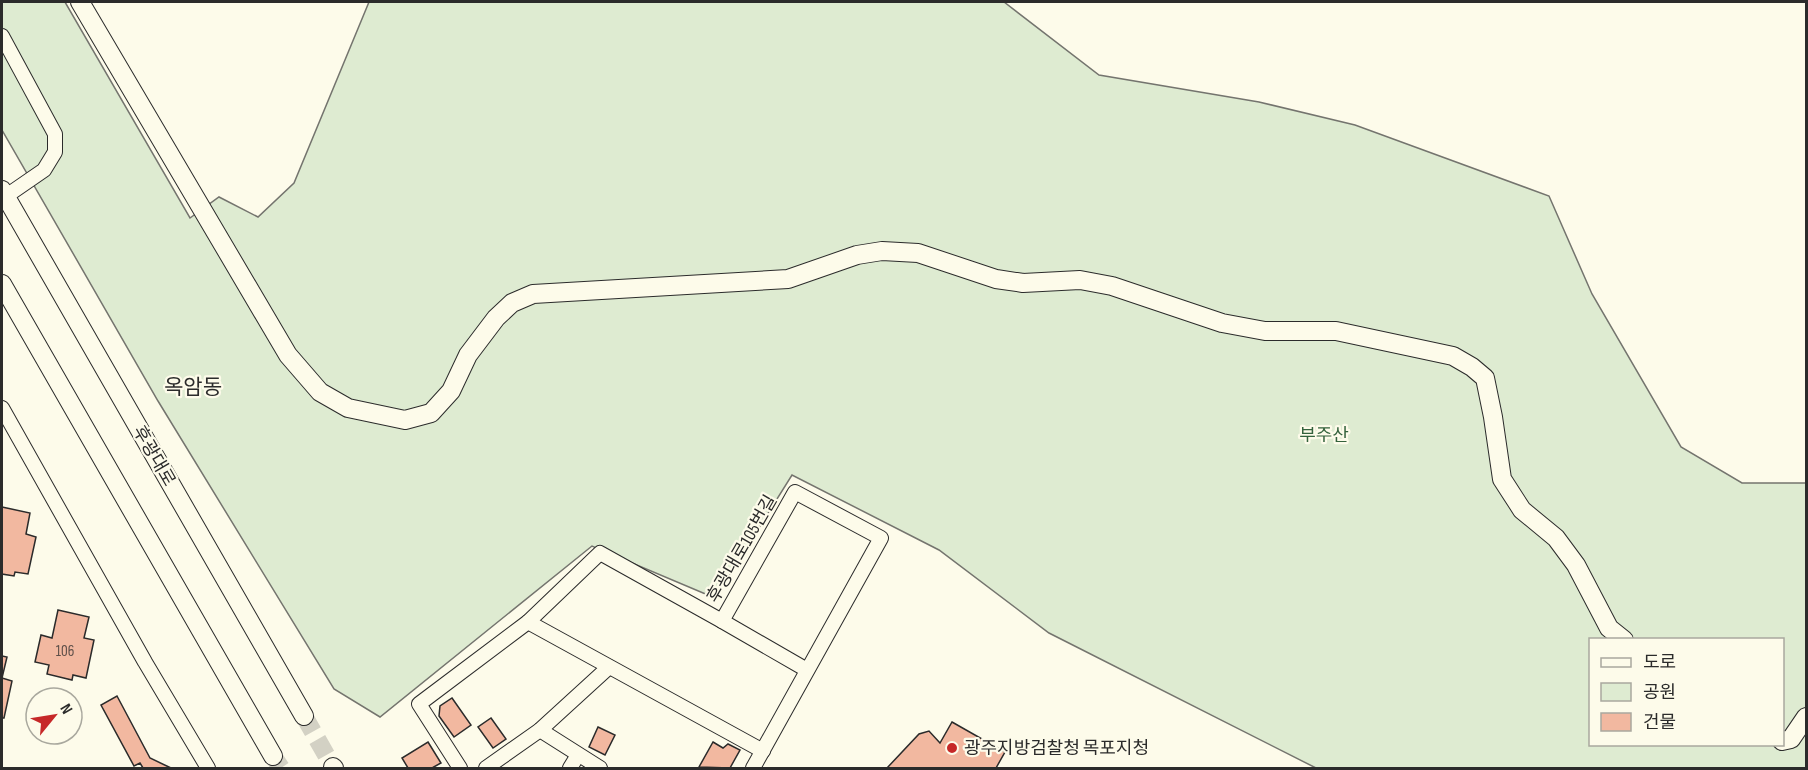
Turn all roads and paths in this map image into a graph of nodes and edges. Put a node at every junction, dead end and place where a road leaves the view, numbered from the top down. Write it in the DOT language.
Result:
graph roads {
  1 [pos="80,2"];
  2 [pos="2,36"];
  3 [pos="2,195"];
  4 [pos="2,284"];
  5 [pos="2,408"];
  6 [pos="722,621"];
  7 [pos="528,622"];
  8 [pos="1623,638"];
  9 [pos="609,667"];
  10 [pos="807,670"];
  11 [pos="304,716"];
  12 [pos="1806,717"];
  13 [pos="540,730"];
  14 [pos="1784,741"];
  15 [pos="763,751"];
  16 [pos="578,754"];
  17 [pos="273,756"];
  18 [pos="208,768"];
  19 [pos="460,768"];
  20 [pos="486,768"];
  21 [pos="570,768"];
  22 [pos="600,768"];
  23 [pos="753,768"];
  1 -- 8 [label="street"];
  2 -- 3 [label="street"];
  3 -- 11 [label="street, 후광대로"];
  4 -- 17 [label="street"];
  5 -- 18 [label="street"];
  6 -- 7 [label="street, 후광대로105번길"];
  6 -- 10 [label="street, 후광대로105번길"];
  6 -- 10 [label="street, 후광대로105번길"];
  7 -- 9 [label="street"];
  7 -- 19 [label="street, 후광대로105번길"];
  9 -- 13 [label="street"];
  9 -- 15 [label="street"];
  10 -- 15 [label="street, 후광대로105번길"];
  12 -- 14 [label="street"];
  13 -- 16 [label="street"];
  13 -- 20 [label="street"];
  15 -- 23 [label="street, 후광대로105번길"];
  16 -- 21 [label="street"];
  16 -- 22 [label="street"];
}
